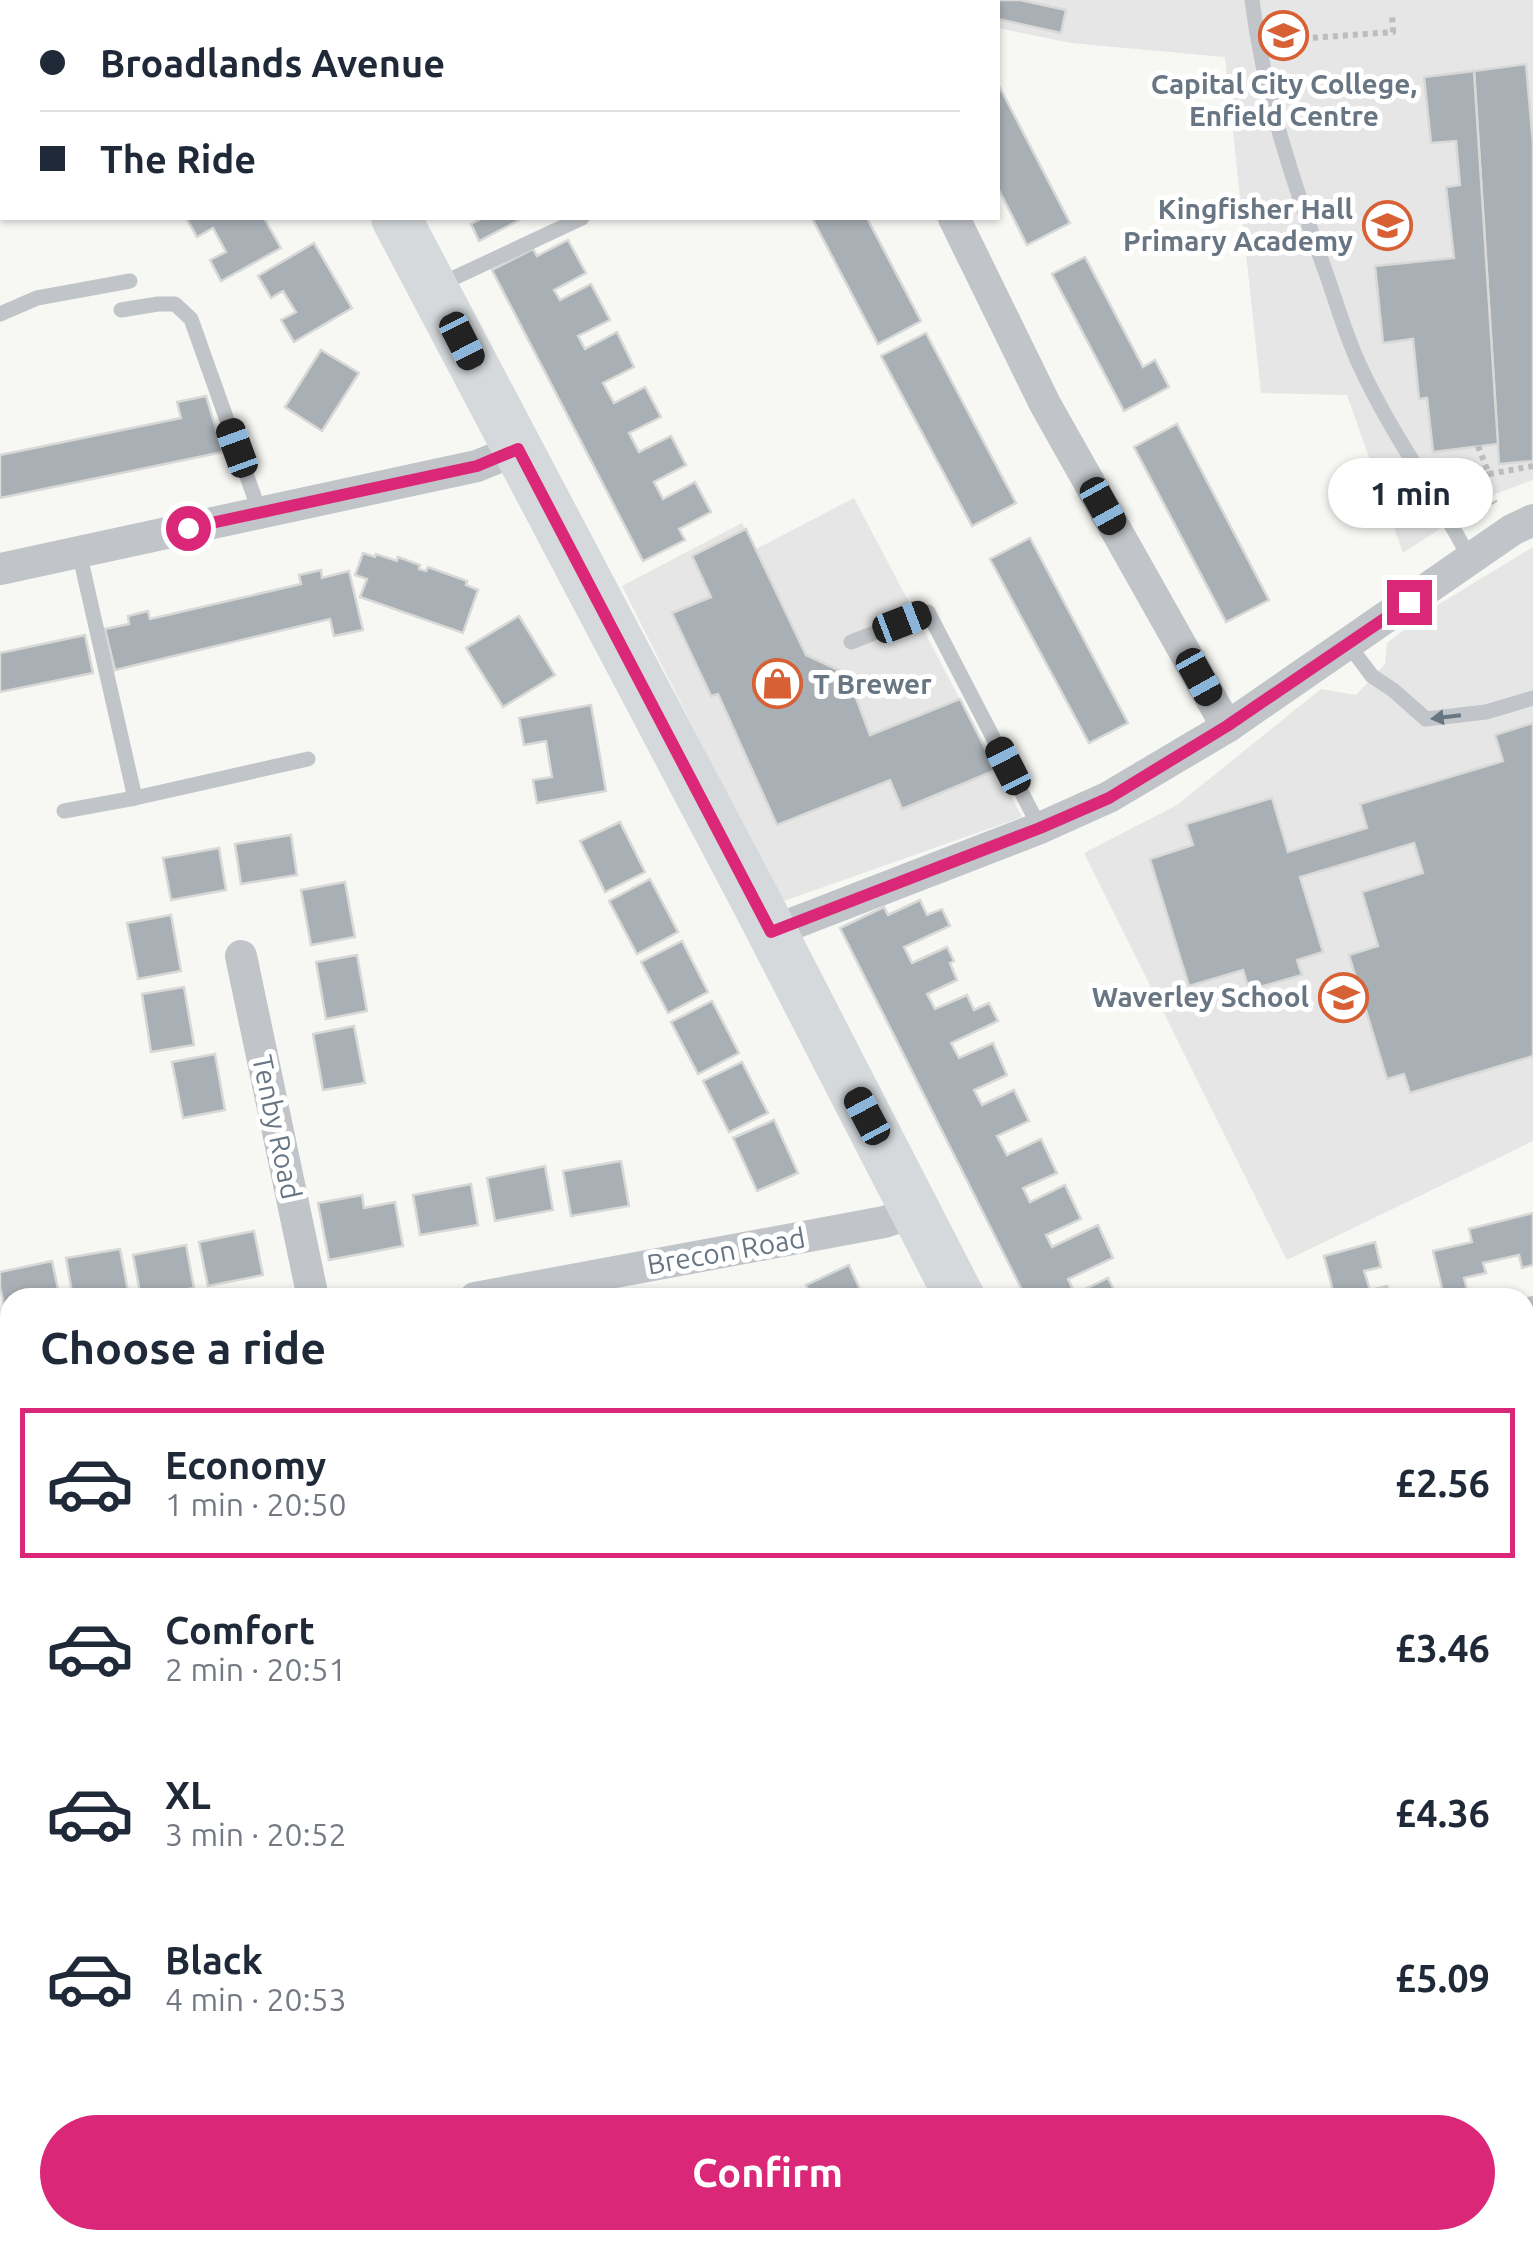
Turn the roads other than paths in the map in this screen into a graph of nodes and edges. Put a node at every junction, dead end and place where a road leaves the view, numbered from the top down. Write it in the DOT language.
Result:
graph roads {
  1 [pos="1252,0"];
  2 [pos="397,220"];
  3 [pos="578,220"];
  4 [pos="955,220"];
  5 [pos="130,281"];
  6 [pos="434,287"];
  7 [pos="121,310"];
  8 [pos="0,314"];
  9 [pos="518,449"];
  10 [pos="260,513"];
  11 [pos="1533,520"];
  12 [pos="80,552"];
  13 [pos="1470,559"];
  14 [pos="0,569"];
  15 [pos="852,642"];
  16 [pos="1348,644"];
  17 [pos="1533,698"];
  18 [pos="1227,726"];
  19 [pos="308,759"];
  20 [pos="135,798"];
  21 [pos="64,811"];
  22 [pos="1040,828"];
  23 [pos="771,932"];
  24 [pos="240,956"];
  25 [pos="917,1211"];
  26 [pos="311,1288"];
  27 [pos="529,1288"];
  28 [pos="955,1288"];
  1 -- 13 [label="lane"];
  2 -- 6 [label="main road"];
  3 -- 6 [label="lane"];
  4 -- 18 [label="street"];
  5 -- 8 [label="lane"];
  6 -- 9 [label="main road"];
  7 -- 10 [label="lane"];
  9 -- 10 [label="street"];
  9 -- 23 [label="main road"];
  10 -- 12 [label="street"];
  11 -- 13 [label="street"];
  12 -- 14 [label="street"];
  12 -- 20 [label="lane"];
  13 -- 16 [label="street"];
  15 -- 22 [label="lane"];
  17 -- 16 [label="lane, one-way"];
  16 -- 18 [label="street"];
  18 -- 22 [label="street"];
  19 -- 20 [label="lane"];
  20 -- 21 [label="lane"];
  22 -- 23 [label="street"];
  23 -- 25 [label="main road"];
  24 -- 26 [label="street, Tenby Road"];
  25 -- 27 [label="street, Brecon Road"];
  25 -- 28 [label="main road"];
}
